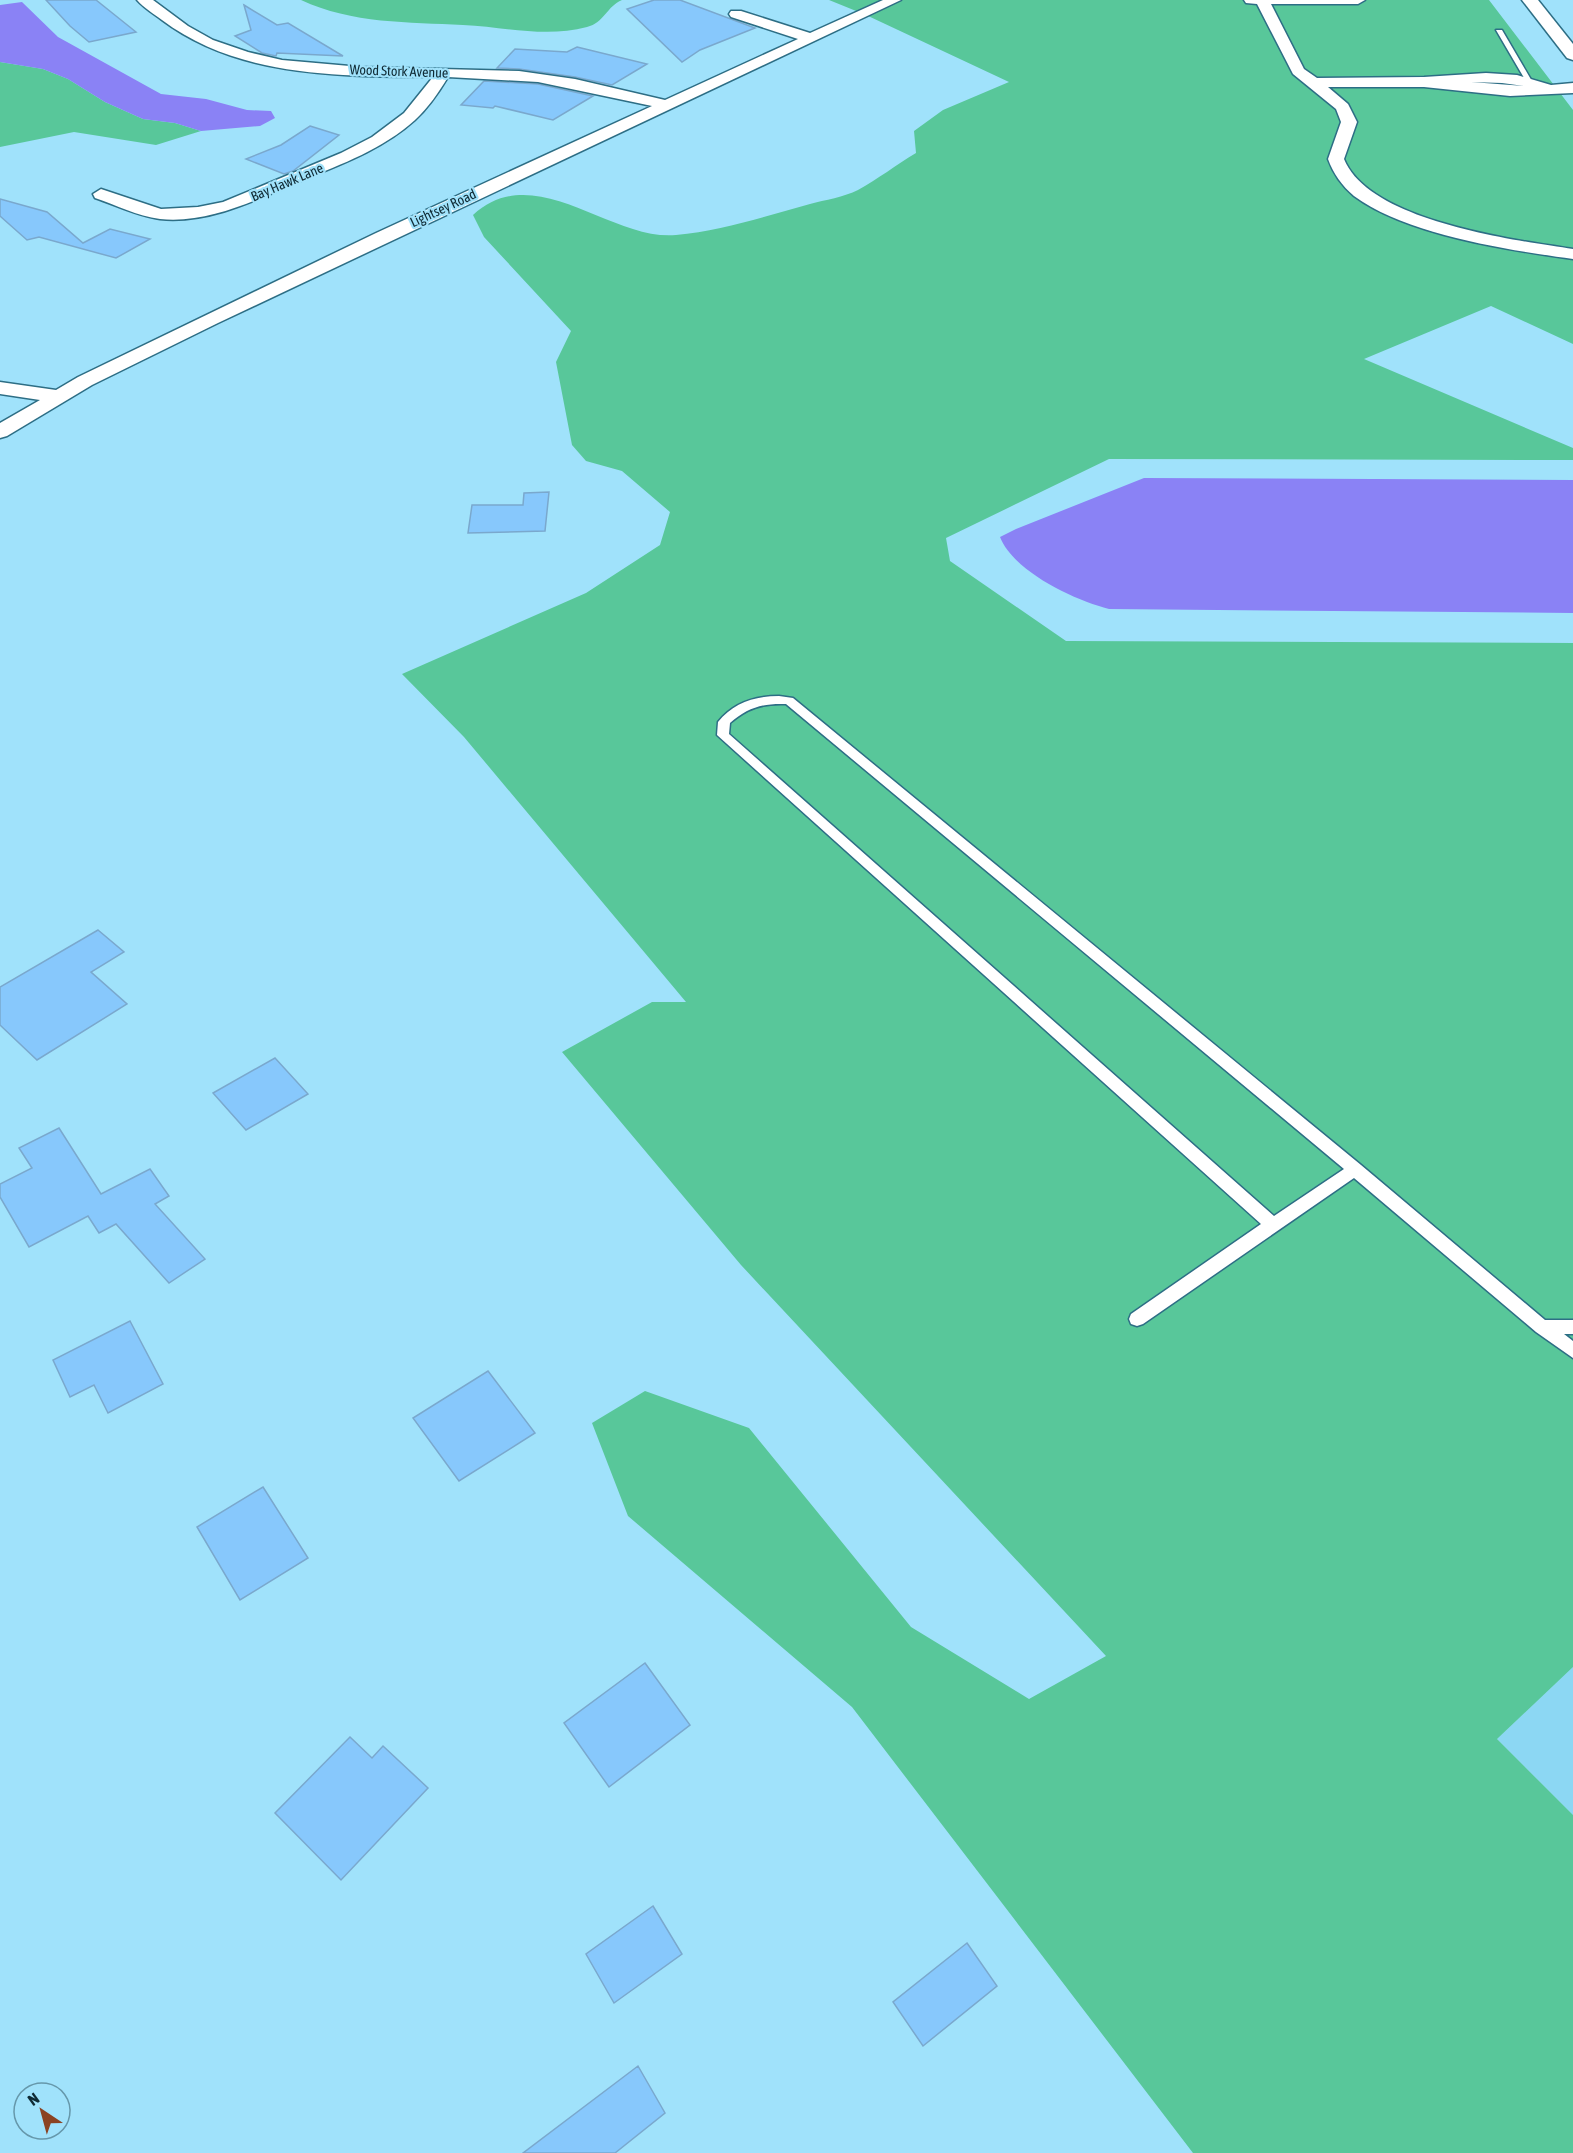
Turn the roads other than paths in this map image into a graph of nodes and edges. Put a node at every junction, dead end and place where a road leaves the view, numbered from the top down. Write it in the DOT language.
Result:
graph roads {
  1 [pos="144,0"];
  2 [pos="894,0"];
  3 [pos="1251,0"];
  4 [pos="1262,0"];
  5 [pos="1358,0"];
  6 [pos="1530,0"];
  7 [pos="735,14"];
  8 [pos="1499,32"];
  9 [pos="810,38"];
  10 [pos="1573,55"];
  11 [pos="443,73"];
  12 [pos="1424,81"];
  13 [pos="1530,81"];
  14 [pos="1312,82"];
  15 [pos="1546,87"];
  16 [pos="1573,88"];
  17 [pos="666,105"];
  18 [pos="100,194"];
  19 [pos="1573,254"];
  20 [pos="0,388"];
  21 [pos="57,396"];
  22 [pos="0,432"];
  23 [pos="1355,1169"];
  24 [pos="1273,1225"];
  25 [pos="1137,1319"];
  26 [pos="1542,1327"];
  27 [pos="1573,1327"];
  28 [pos="1573,1350"];
  1 -- 11 [label="street, Wood Stork Avenue"];
  2 -- 9 [label="street, Lightsey Road"];
  3 -- 4 [label="street"];
  4 -- 5 [label="street"];
  4 -- 14 [label="street"];
  6 -- 10 [label="highway"];
  7 -- 9 [label="street"];
  8 -- 13 [label="lane"];
  9 -- 17 [label="street, Lightsey Road"];
  11 -- 17 [label="street, Wood Stork Avenue"];
  11 -- 18 [label="street, Bay Hawk Lane"];
  12 -- 13 [label="street"];
  12 -- 14 [label="street"];
  12 -- 15 [label="street"];
  13 -- 15 [label="street"];
  14 -- 19 [label="street"];
  15 -- 16 [label="street"];
  17 -- 21 [label="street, Lightsey Road"];
  20 -- 21 [label="street"];
  21 -- 22 [label="street, Lightsey Road"];
  23 -- 24 [label="lane"];
  23 -- 24 [label="lane"];
  23 -- 26 [label="lane"];
  24 -- 25 [label="lane"];
  26 -- 27 [label="lane"];
  26 -- 28 [label="lane"];
}
